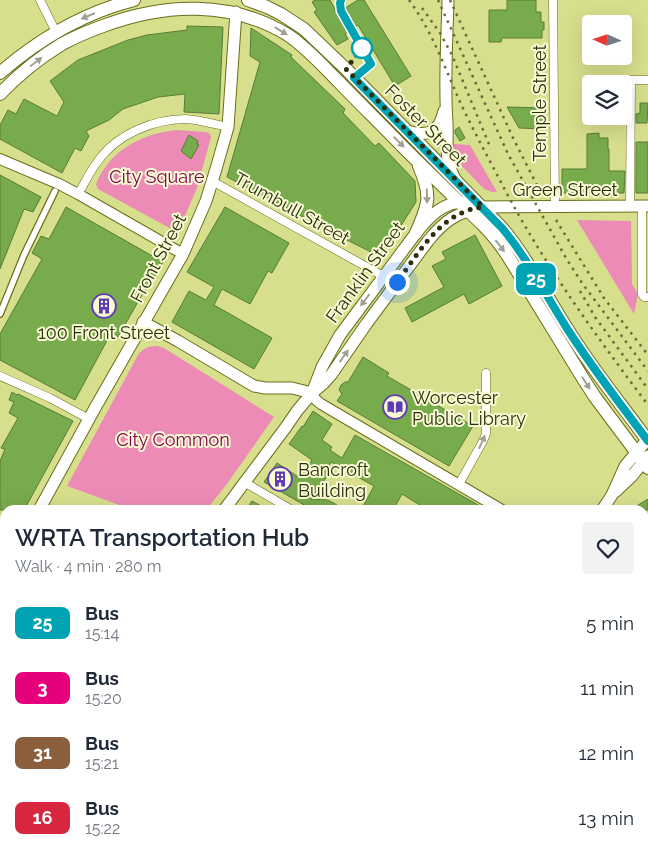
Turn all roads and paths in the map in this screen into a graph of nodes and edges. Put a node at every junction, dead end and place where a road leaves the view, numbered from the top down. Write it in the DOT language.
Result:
graph roads {
  1 [pos="40,0"];
  2 [pos="134,0"];
  3 [pos="248,0"];
  4 [pos="448,0"];
  5 [pos="553,0"];
  6 [pos="237,6"];
  7 [pos="56,32"];
  8 [pos="0,74"];
  9 [pos="648,80"];
  10 [pos="0,94"];
  11 [pos="445,104"];
  12 [pos="228,127"];
  13 [pos="407,131"];
  14 [pos="0,159"];
  15 [pos="416,160"];
  16 [pos="212,181"];
  17 [pos="456,181"];
  18 [pos="55,191"];
  19 [pos="78,194"];
  20 [pos="463,206"];
  21 [pos="640,206"];
  22 [pos="483,207"];
  23 [pos="554,207"];
  24 [pos="416,233"];
  25 [pos="183,254"];
  26 [pos="384,276"];
  27 [pos="648,297"];
  28 [pos="0,314"];
  29 [pos="144,322"];
  30 [pos="486,372"];
  31 [pos="0,376"];
  32 [pos="312,393"];
  33 [pos="89,419"];
  34 [pos="648,441"];
  35 [pos="644,460"];
  36 [pos="244,482"];
  37 [pos="458,484"];
  38 [pos="42,505"];
  39 [pos="228,505"];
  40 [pos="283,505"];
  41 [pos="494,505"];
  42 [pos="605,505"];
  1 -- 7 [label="street"];
  2 -- 7 [label="main road, one-way"];
  3 -- 13 [label="main road, Foster Street"];
  4 -- 11 [label="main road"];
  5 -- 23 [label="street, Temple Street"];
  10 -- 6 [label="main road, Foster Street, one-way"];
  6 -- 12 [label="main road, Front Street"];
  6 -- 15 [label="main road, Foster Street, one-way"];
  7 -- 8 [label="main road"];
  9 -- 21 [label="street"];
  11 -- 13 [label="main road"];
  11 -- 17 [label="main road"];
  12 -- 16 [label="main road, Front Street"];
  12 -- 19 [label="street"];
  13 -- 17 [label="main road, Foster Street"];
  14 -- 19 [label="street"];
  15 -- 20 [label="main road, Foster Street"];
  15 -- 24 [label="main road, one-way"];
  16 -- 25 [label="main road, Front Street"];
  16 -- 26 [label="street, Trumbull Street"];
  17 -- 22 [label="main road, Foster Street"];
  18 -- 28 [label="street"];
  19 -- 25 [label="street"];
  20 -- 22 [label="main road"];
  20 -- 24 [label="main road, Franklin Street"];
  32 -- 20 [label="main road, Franklin Street, one-way"];
  20 -- 35 [label="main road, Foster Street, one-way"];
  21 -- 23 [label="main road, Green Street"];
  21 -- 27 [label="street"];
  22 -- 23 [label="main road, Green Street"];
  22 -- 34 [label="main road, Foster Street"];
  24 -- 26 [label="main road, Franklin Street"];
  25 -- 29 [label="main road, Front Street"];
  26 -- 32 [label="main road, Franklin Street, one-way"];
  29 -- 32 [label="main road"];
  29 -- 33 [label="main road, Front Street"];
  37 -- 30 [label="street, one-way"];
  31 -- 33 [label="street"];
  32 -- 36 [label="main road, Franklin Street"];
  32 -- 37 [label="street"];
  33 -- 38 [label="main road, Front Street"];
  34 -- 35 [label="main road"];
  35 -- 42 [label="main road"];
  36 -- 39 [label="main road, Franklin Street"];
  36 -- 40 [label="street"];
  37 -- 41 [label="street"];
}
